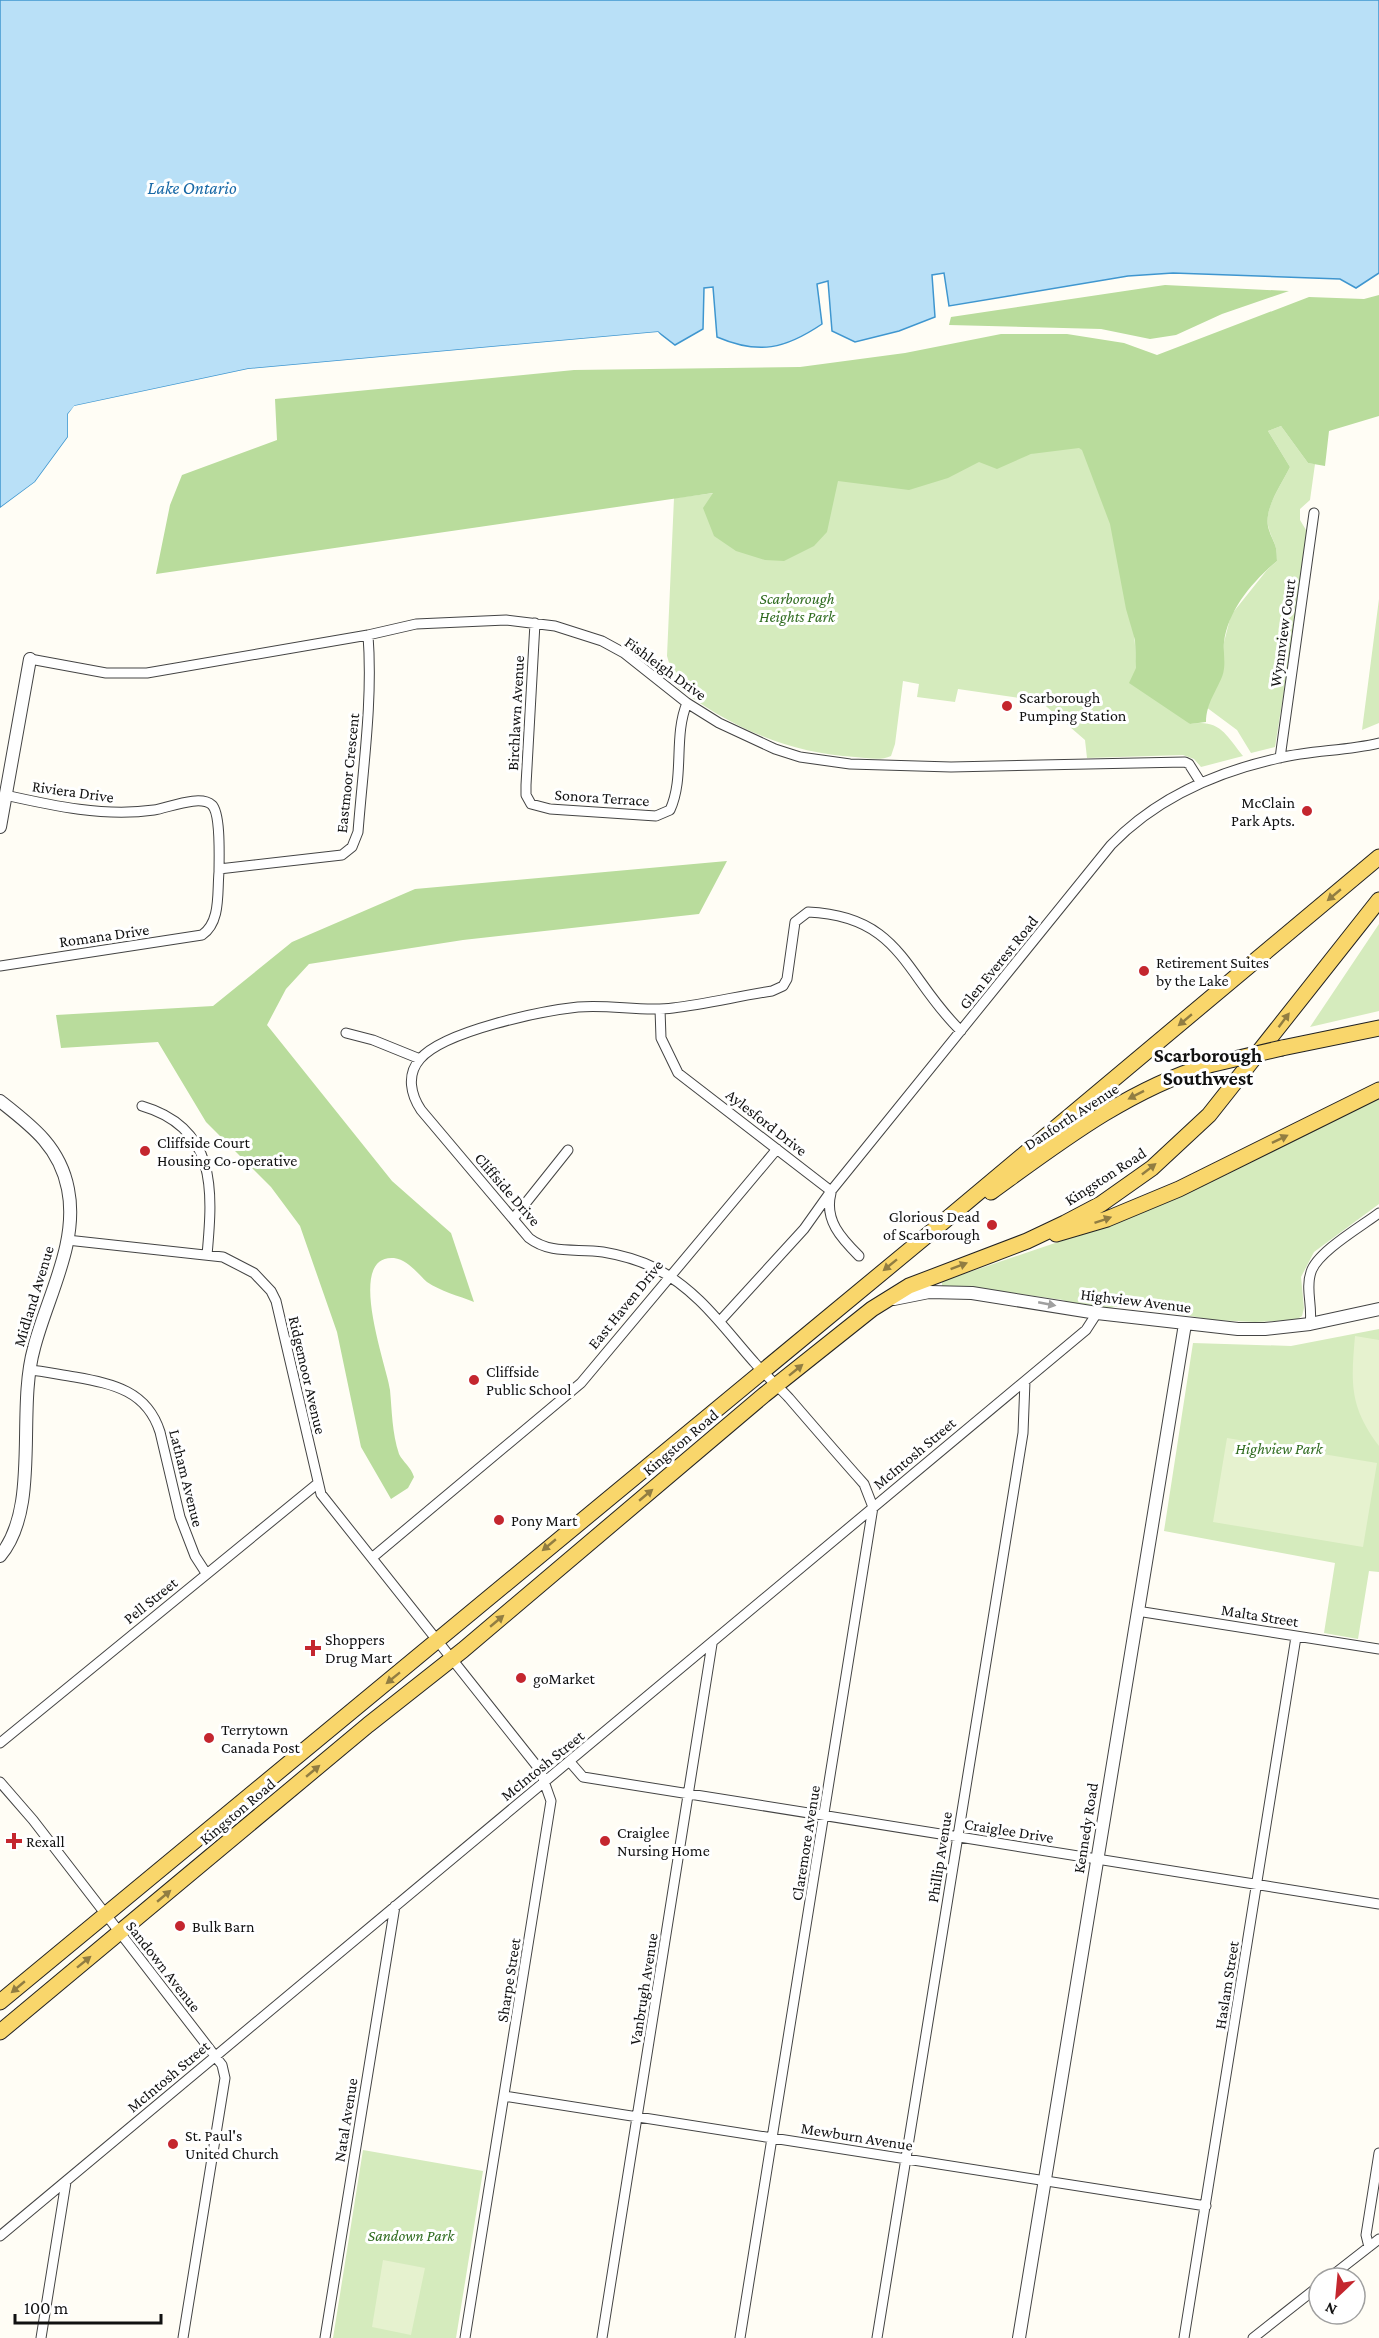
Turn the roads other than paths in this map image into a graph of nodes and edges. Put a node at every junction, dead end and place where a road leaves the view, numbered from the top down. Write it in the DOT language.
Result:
graph roads {
  1 [pos="1314,513"];
  2 [pos="535,623"];
  3 [pos="368,635"];
  4 [pos="30,659"];
  5 [pos="687,703"];
  6 [pos="1379,743"];
  7 [pos="1280,758"];
  8 [pos="1201,783"];
  9 [pos="5,795"];
  10 [pos="531,804"];
  11 [pos="0,827"];
  12 [pos="1379,857"];
  13 [pos="219,869"];
  14 [pos="1379,900"];
  15 [pos="0,966"];
  16 [pos="660,1009"];
  17 [pos="1379,1028"];
  18 [pos="961,1031"];
  19 [pos="346,1033"];
  20 [pos="420,1059"];
  21 [pos="1379,1090"];
  22 [pos="0,1101"];
  23 [pos="142,1106"];
  24 [pos="777,1149"];
  25 [pos="568,1150"];
  26 [pos="831,1191"];
  27 [pos="1379,1213"];
  28 [pos="513,1219"];
  29 [pos="936,1228"];
  30 [pos="67,1240"];
  31 [pos="1027,1242"];
  32 [pos="207,1254"];
  33 [pos="859,1256"];
  34 [pos="668,1276"];
  35 [pos="888,1300"];
  36 [pos="1379,1309"];
  37 [pos="1097,1313"];
  38 [pos="720,1322"];
  39 [pos="1185,1324"];
  40 [pos="1310,1324"];
  41 [pos="29,1370"];
  42 [pos="761,1371"];
  43 [pos="1025,1381"];
  44 [pos="776,1385"];
  45 [pos="317,1484"];
  46 [pos="873,1507"];
  47 [pos="0,1556"];
  48 [pos="372,1557"];
  49 [pos="206,1574"];
  50 [pos="1137,1611"];
  51 [pos="1296,1636"];
  52 [pos="438,1641"];
  53 [pos="712,1644"];
  54 [pos="1379,1649"];
  55 [pos="452,1658"];
  56 [pos="1,1742"];
  57 [pos="570,1762"];
  58 [pos="0,1782"];
  59 [pos="546,1782"];
  60 [pos="689,1795"];
  61 [pos="824,1816"];
  62 [pos="957,1838"];
  63 [pos="1096,1860"];
  64 [pos="1257,1885"];
  65 [pos="1379,1904"];
  66 [pos="395,1906"];
  67 [pos="106,1913"];
  68 [pos="119,1934"];
  69 [pos="0,2002"];
  70 [pos="0,2032"];
  71 [pos="216,2055"];
  72 [pos="504,2096"];
  73 [pos="638,2117"];
  74 [pos="772,2138"];
  75 [pos="1379,2153"];
  76 [pos="906,2159"];
  77 [pos="66,2182"];
  78 [pos="1045,2182"];
  79 [pos="1206,2206"];
  80 [pos="0,2236"];
  81 [pos="1379,2239"];
  82 [pos="1369,2247"];
  83 [pos="1344,2266"];
  84 [pos="1307,2295"];
  85 [pos="41,2338"];
  86 [pos="183,2338"];
  87 [pos="325,2338"];
  88 [pos="465,2338"];
  89 [pos="602,2338"];
  90 [pos="740,2338"];
  91 [pos="877,2338"];
  92 [pos="1019,2338"];
  93 [pos="1184,2338"];
  94 [pos="1253,2338"];
  1 -- 7 [label="street, Wynnview Court"];
  2 -- 3 [label="street, Fishleigh Drive"];
  2 -- 5 [label="street, Fishleigh Drive"];
  2 -- 10 [label="street, Birchlawn Avenue"];
  3 -- 4 [label="street, Fishleigh Drive"];
  3 -- 13 [label="street, Eastmoor Crescent"];
  4 -- 9 [label="street"];
  5 -- 8 [label="street, Fishleigh Drive"];
  5 -- 10 [label="street, Sonora Terrace"];
  6 -- 7 [label="street, Glen Everest Road"];
  7 -- 8 [label="street, Glen Everest Road"];
  8 -- 18 [label="street, Glen Everest Road"];
  9 -- 11 [label="street"];
  9 -- 13 [label="street, Riviera Drive"];
  12 -- 29 [label="main road, Kingston Road, one-way"];
  13 -- 15 [label="street, Romana Drive"];
  31 -- 14 [label="main road, Kingston Road, one-way"];
  16 -- 18 [label="street"];
  16 -- 20 [label="street"];
  16 -- 24 [label="street, Aylesford Drive"];
  17 -- 29 [label="main road, Danforth Avenue, one-way, bridge"];
  18 -- 26 [label="street, Glen Everest Road"];
  19 -- 20 [label="street"];
  20 -- 28 [label="street, Cliffside Drive"];
  31 -- 21 [label="main road, one-way"];
  22 -- 30 [label="street, Midland Avenue"];
  23 -- 32 [label="street"];
  24 -- 26 [label="street, Aylesford Drive"];
  24 -- 34 [label="street, East Haven Drive"];
  25 -- 28 [label="street"];
  26 -- 33 [label="street"];
  26 -- 38 [label="street, Glen Everest Road"];
  27 -- 40 [label="street"];
  28 -- 34 [label="street, Cliffside Drive"];
  29 -- 42 [label="main road, Kingston Road, one-way"];
  30 -- 32 [label="street, Ridgemoor Avenue"];
  30 -- 41 [label="street, Midland Avenue"];
  35 -- 31 [label="main road, Kingston Road, one-way"];
  32 -- 45 [label="street, Ridgemoor Avenue"];
  34 -- 38 [label="street, Cliffside Drive"];
  34 -- 48 [label="street, East Haven Drive"];
  35 -- 37 [label="street, Highview Avenue, one-way"];
  44 -- 35 [label="main road, Kingston Road, one-way"];
  36 -- 40 [label="street, Highview Avenue"];
  37 -- 39 [label="street, Highview Avenue"];
  37 -- 43 [label="street, McIntosh Street"];
  38 -- 42 [label="street, Cliffside Drive"];
  39 -- 40 [label="street, Highview Avenue"];
  39 -- 50 [label="street, Kennedy Road"];
  41 -- 47 [label="street, Midland Avenue"];
  41 -- 49 [label="street, Latham Avenue"];
  42 -- 44 [label="street, Cliffside Drive"];
  42 -- 52 [label="main road, Kingston Road, one-way"];
  43 -- 46 [label="street, McIntosh Street"];
  43 -- 62 [label="street, Phillip Avenue"];
  44 -- 46 [label="street"];
  55 -- 44 [label="main road, Kingston Road, one-way"];
  45 -- 48 [label="street, Ridgemoor Avenue"];
  45 -- 49 [label="street, Pell Street"];
  46 -- 53 [label="street, McIntosh Street"];
  46 -- 61 [label="street, Claremore Avenue"];
  48 -- 52 [label="street, Ridgemoor Avenue"];
  49 -- 56 [label="street, Pell Street"];
  50 -- 51 [label="street, Malta Street"];
  50 -- 63 [label="street, Kennedy Road"];
  51 -- 54 [label="street, Malta Street"];
  51 -- 64 [label="street, Haslam Street"];
  52 -- 55 [label="street, Ridgemoor Avenue"];
  52 -- 67 [label="main road, Kingston Road, one-way"];
  53 -- 57 [label="street, McIntosh Street"];
  53 -- 60 [label="street, Vanbrugh Avenue"];
  55 -- 59 [label="street, Sharpe Street"];
  68 -- 55 [label="main road, Kingston Road, one-way"];
  57 -- 59 [label="street, McIntosh Street"];
  57 -- 60 [label="street, Craiglee Drive"];
  58 -- 67 [label="street, Sandown Avenue"];
  59 -- 66 [label="street, McIntosh Street"];
  59 -- 72 [label="street, Sharpe Street"];
  60 -- 61 [label="street, Craiglee Drive"];
  60 -- 73 [label="street, Vanbrugh Avenue"];
  61 -- 62 [label="street, Craiglee Drive"];
  61 -- 74 [label="street, Claremore Avenue"];
  62 -- 63 [label="street, Craiglee Drive"];
  62 -- 76 [label="street, Phillip Avenue"];
  63 -- 64 [label="street, Craiglee Drive"];
  63 -- 78 [label="street, Kennedy Road"];
  64 -- 65 [label="street, Craiglee Drive"];
  64 -- 79 [label="street, Haslam Street"];
  66 -- 71 [label="street, McIntosh Street"];
  66 -- 87 [label="street, Natal Avenue"];
  67 -- 68 [label="street, Sandown Avenue"];
  67 -- 69 [label="main road, Kingston Road, one-way"];
  70 -- 68 [label="main road, Kingston Road, one-way"];
  68 -- 71 [label="street, Sandown Avenue"];
  71 -- 77 [label="street, McIntosh Street"];
  71 -- 86 [label="street, Sandown Avenue"];
  72 -- 73 [label="street, Mewburn Avenue"];
  72 -- 88 [label="street, Sharpe Street"];
  73 -- 74 [label="street, Mewburn Avenue"];
  73 -- 89 [label="street, Vanbrugh Avenue"];
  74 -- 76 [label="street, Mewburn Avenue"];
  74 -- 90 [label="street, Claremore Avenue"];
  75 -- 82 [label="street"];
  76 -- 78 [label="street, Mewburn Avenue"];
  76 -- 91 [label="street, Phillip Avenue"];
  77 -- 80 [label="street, McIntosh Street"];
  77 -- 85 [label="street"];
  78 -- 79 [label="street, Mewburn Avenue"];
  78 -- 92 [label="street, Kennedy Road"];
  79 -- 93 [label="street, Haslam Street"];
  81 -- 82 [label="street"];
  82 -- 83 [label="street"];
  84 -- 94 [label="street"];
}
